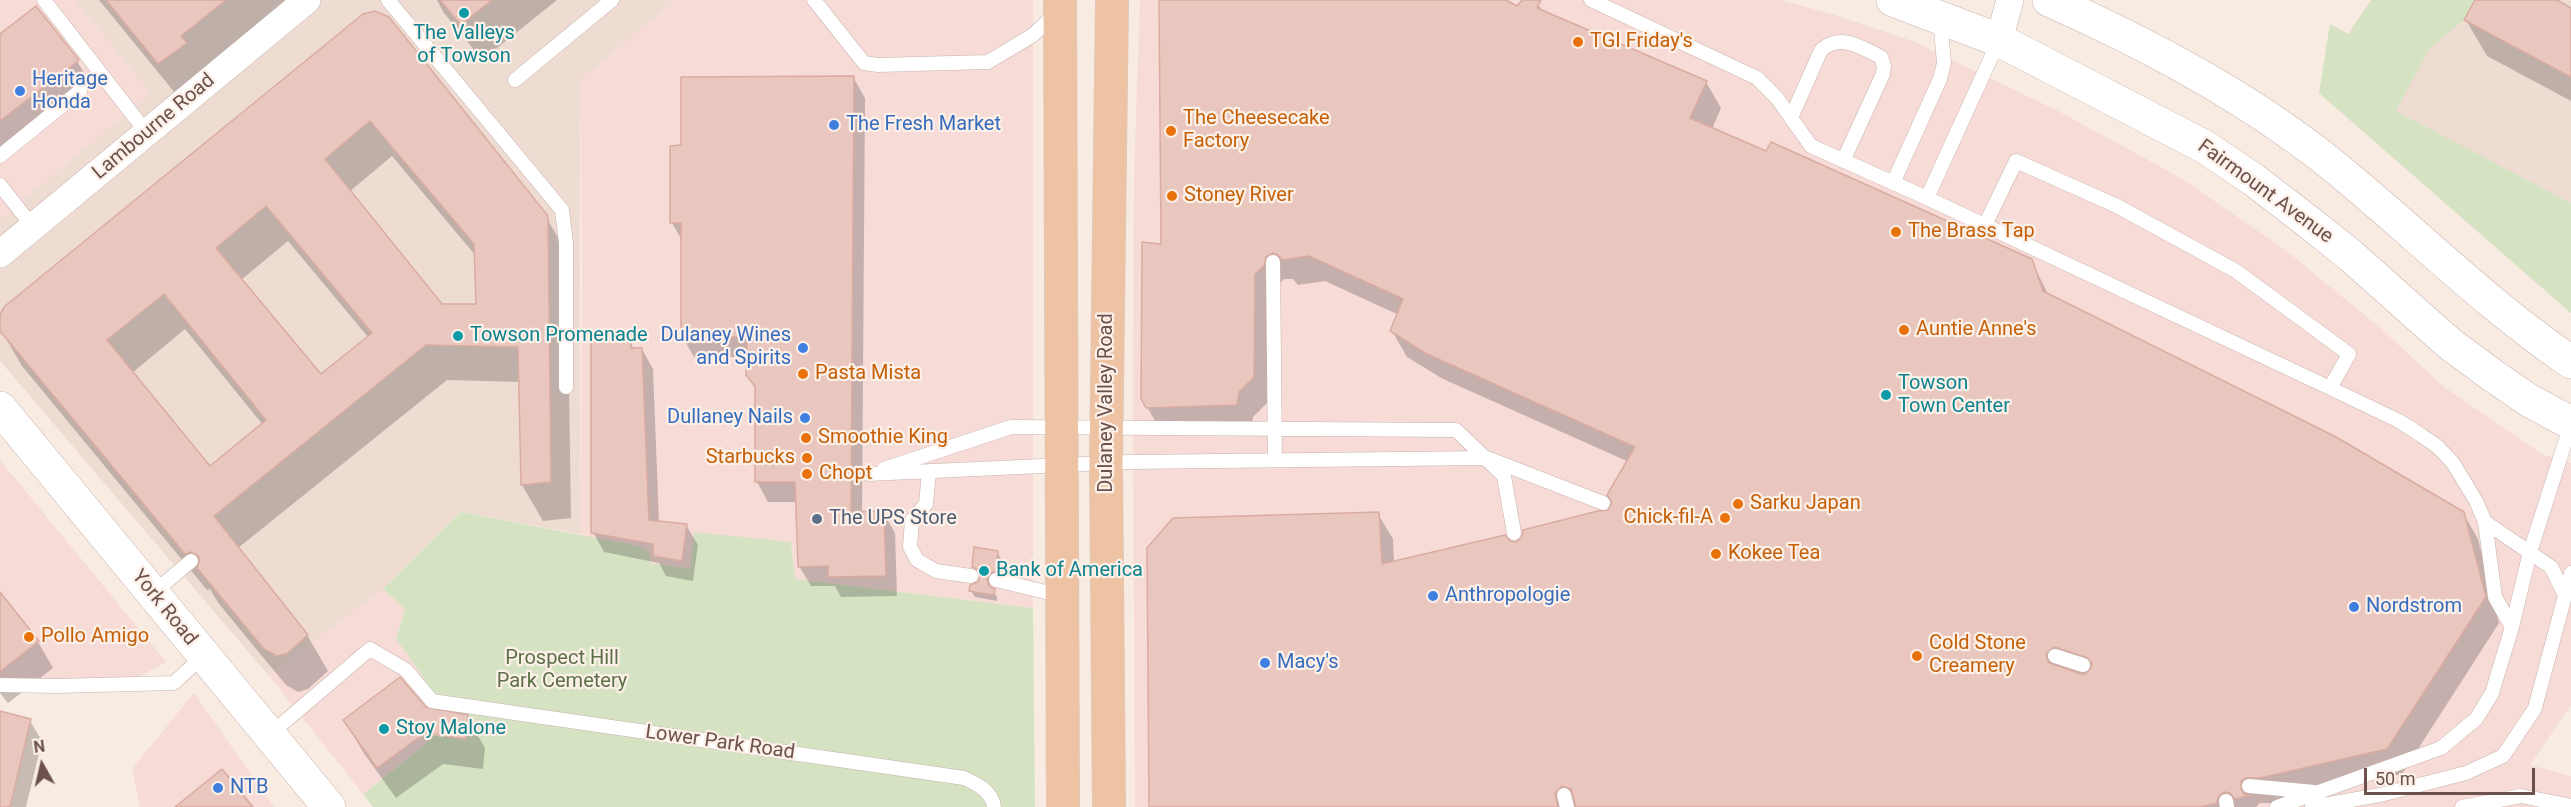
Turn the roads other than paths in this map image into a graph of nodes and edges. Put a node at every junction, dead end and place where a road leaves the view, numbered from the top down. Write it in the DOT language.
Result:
graph roads {
  1 [pos="44,0"];
  2 [pos="308,0"];
  3 [pos="388,0"];
  4 [pos="612,0"];
  5 [pos="814,0"];
  6 [pos="1112,0"];
  7 [pos="1591,0"];
  8 [pos="1893,0"];
  9 [pos="2010,0"];
  10 [pos="2049,0"];
  11 [pos="1060,5"];
  12 [pos="1940,16"];
  13 [pos="1999,40"];
  14 [pos="515,80"];
  15 [pos="80,91"];
  16 [pos="1791,118"];
  17 [pos="147,133"];
  18 [pos="0,156"];
  19 [pos="1843,161"];
  20 [pos="1893,183"];
  21 [pos="0,185"];
  22 [pos="1927,198"];
  23 [pos="1985,225"];
  24 [pos="33,227"];
  25 [pos="0,254"];
  26 [pos="1273,262"];
  27 [pos="2571,362"];
  28 [pos="566,387"];
  29 [pos="2330,388"];
  30 [pos="0,408"];
  31 [pos="2571,424"];
  32 [pos="1061,425"];
  33 [pos="1107,427"];
  34 [pos="1275,427"];
  35 [pos="1487,458"];
  36 [pos="1275,460"];
  37 [pos="1106,463"];
  38 [pos="1061,465"];
  39 [pos="929,472"];
  40 [pos="1602,503"];
  41 [pos="2485,522"];
  42 [pos="1514,532"];
  43 [pos="2530,552"];
  44 [pos="191,561"];
  45 [pos="2571,573"];
  46 [pos="971,576"];
  47 [pos="996,580"];
  48 [pos="153,593"];
  49 [pos="2565,595"];
  50 [pos="1062,596"];
  51 [pos="2512,627"];
  52 [pos="204,656"];
  53 [pos="2055,656"];
  54 [pos="2083,665"];
  55 [pos="0,685"];
  56 [pos="269,735"];
  57 [pos="2249,786"];
  58 [pos="2322,793"];
  59 [pos="2571,806"];
  60 [pos="329,807"];
  61 [pos="994,807"];
  62 [pos="1063,807"];
  63 [pos="1109,807"];
  64 [pos="2277,807"];
  65 [pos="2312,807"];
  66 [pos="2462,807"];
  1 -- 17 [label="lane"];
  2 -- 17 [label="street, Lambourne Road"];
  3 -- 28 [label="lane"];
  4 -- 14 [label="lane"];
  5 -- 11 [label="lane"];
  6 -- 33 [label="main road, Dulaney Valley Road"];
  7 -- 16 [label="lane"];
  8 -- 12 [label="main road, Fairmount Avenue"];
  9 -- 13 [label="street"];
  10 -- 27 [label="main road"];
  11 -- 32 [label="main road"];
  12 -- 13 [label="main road, Fairmount Avenue"];
  12 -- 20 [label="lane"];
  13 -- 22 [label="lane"];
  13 -- 31 [label="main road, Fairmount Avenue"];
  15 -- 18 [label="lane"];
  16 -- 19 [label="lane"];
  16 -- 19 [label="lane"];
  17 -- 24 [label="street, Lambourne Road"];
  19 -- 20 [label="lane"];
  20 -- 22 [label="lane"];
  21 -- 24 [label="lane"];
  22 -- 23 [label="lane"];
  23 -- 29 [label="lane"];
  23 -- 29 [label="lane"];
  24 -- 25 [label="street, Lambourne Road"];
  26 -- 34 [label="lane"];
  29 -- 41 [label="lane"];
  30 -- 48 [label="main road, York Road"];
  31 -- 43 [label="lane"];
  32 -- 33 [label="lane"];
  32 -- 38 [label="main road"];
  32 -- 39 [label="lane"];
  33 -- 34 [label="lane"];
  33 -- 37 [label="main road, Dulaney Valley Road"];
  34 -- 35 [label="lane"];
  34 -- 36 [label="lane"];
  35 -- 36 [label="lane"];
  35 -- 40 [label="lane"];
  35 -- 42 [label="lane"];
  36 -- 37 [label="lane"];
  37 -- 38 [label="lane"];
  37 -- 63 [label="main road, Dulaney Valley Road"];
  38 -- 39 [label="lane"];
  38 -- 50 [label="main road"];
  39 -- 46 [label="lane"];
  41 -- 43 [label="lane"];
  41 -- 51 [label="lane"];
  43 -- 49 [label="lane"];
  43 -- 51 [label="lane"];
  44 -- 48 [label="lane"];
  45 -- 49 [label="lane"];
  47 -- 50 [label="lane"];
  48 -- 52 [label="main road, York Road"];
  49 -- 65 [label="lane"];
  50 -- 62 [label="main road"];
  51 -- 58 [label="lane"];
  52 -- 55 [label="lane"];
  52 -- 56 [label="main road, York Road"];
  53 -- 54 [label="lane"];
  56 -- 60 [label="main road, York Road"];
  56 -- 61 [label="lane, Lower Park Road"];
  57 -- 58 [label="lane"];
  58 -- 64 [label="lane"];
  59 -- 66 [label="lane"];
}
